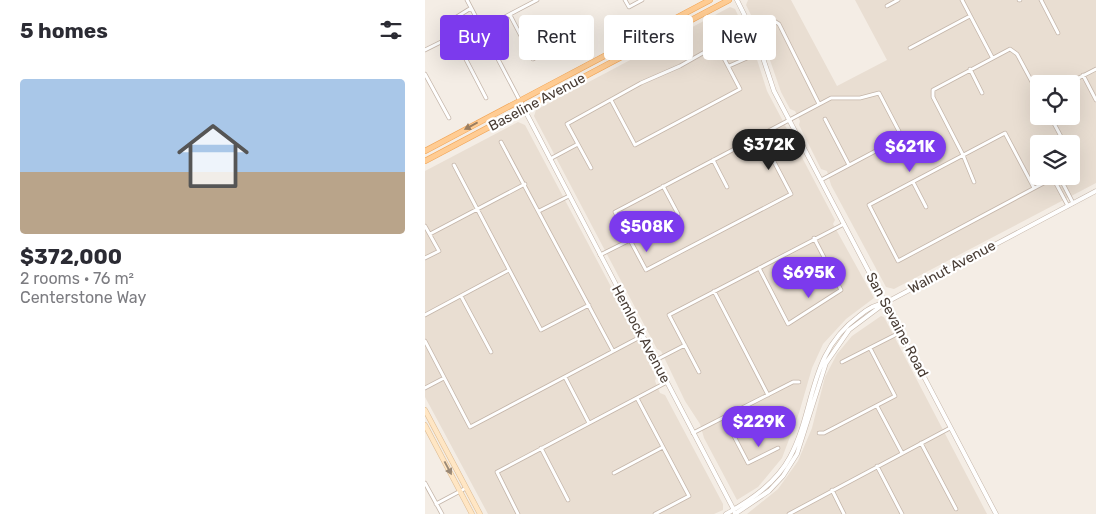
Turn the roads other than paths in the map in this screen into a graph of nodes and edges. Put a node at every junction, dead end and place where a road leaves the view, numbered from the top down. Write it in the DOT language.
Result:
graph roads {
  1 [pos="467,0"];
  2 [pos="537,0"];
  3 [pos="625,0"];
  4 [pos="642,0"];
  5 [pos="710,0"];
  6 [pos="729,0"];
  7 [pos="737,0"];
  8 [pos="898,0"];
  9 [pos="962,0"];
  10 [pos="1041,0"];
  11 [pos="887,6"];
  12 [pos="471,8"];
  13 [pos="510,14"];
  14 [pos="460,15"];
  15 [pos="475,15"];
  16 [pos="744,15"];
  17 [pos="970,16"];
  18 [pos="776,22"];
  19 [pos="519,32"];
  20 [pos="1059,33"];
  21 [pos="440,42"];
  22 [pos="910,48"];
  23 [pos="425,50"];
  24 [pos="992,57"];
  25 [pos="466,60"];
  26 [pos="498,60"];
  27 [pos="743,60"];
  28 [pos="763,60"];
  29 [pos="729,66"];
  30 [pos="1096,68"];
  31 [pos="970,69"];
  32 [pos="425,74"];
  33 [pos="1083,75"];
  34 [pos="1080,77"];
  35 [pos="1030,78"];
  36 [pos="982,93"];
  37 [pos="486,98"];
  38 [pos="611,100"];
  39 [pos="1096,100"];
  40 [pos="520,101"];
  41 [pos="819,104"];
  42 [pos="524,109"];
  43 [pos="449,118"];
  44 [pos="825,119"];
  45 [pos="789,120"];
  46 [pos="760,135"];
  47 [pos="501,142"];
  48 [pos="578,144"];
  49 [pos="425,151"];
  50 [pos="963,155"];
  51 [pos="549,159"];
  52 [pos="713,160"];
  53 [pos="425,161"];
  54 [pos="849,165"];
  55 [pos="454,166"];
  56 [pos="591,168"];
  57 [pos="821,180"];
  58 [pos="913,182"];
  59 [pos="974,182"];
  60 [pos="525,184"];
  61 [pos="1040,185"];
  62 [pos="1059,185"];
  63 [pos="1061,185"];
  64 [pos="663,186"];
  65 [pos="727,187"];
  66 [pos="1034,188"];
  67 [pos="1096,191"];
  68 [pos="569,196"];
  69 [pos="1073,203"];
  70 [pos="1068,206"];
  71 [pos="926,207"];
  72 [pos="477,209"];
  73 [pos="539,211"];
  74 [pos="678,214"];
  75 [pos="844,224"];
  76 [pos="425,226"];
  77 [pos="429,234"];
  78 [pos="814,238"];
  79 [pos="630,240"];
  80 [pos="600,255"];
  81 [pos="425,258"];
  82 [pos="759,268"];
  83 [pos="509,270"];
  84 [pos="714,291"];
  85 [pos="461,296"];
  86 [pos="885,303"];
  87 [pos="589,305"];
  88 [pos="425,315"];
  89 [pos="901,332"];
  90 [pos="642,336"];
  91 [pos="425,341"];
  92 [pos="685,345"];
  93 [pos="870,348"];
  94 [pos="613,351"];
  95 [pos="491,352"];
  96 [pos="655,360"];
  97 [pos="842,362"];
  98 [pos="699,372"];
  99 [pos="565,376"];
  100 [pos="444,378"];
  101 [pos="667,382"];
  102 [pos="799,382"];
  103 [pos="425,388"];
  104 [pos="768,394"];
  105 [pos="637,398"];
  106 [pos="877,406"];
  107 [pos="425,410"];
  108 [pos="724,417"];
  109 [pos="589,423"];
  110 [pos="425,425"];
  111 [pos="950,428"];
  112 [pos="693,433"];
  113 [pos="819,433"];
  114 [pos="921,443"];
  115 [pos="663,447"];
  116 [pos="541,448"];
  117 [pos="778,448"];
  118 [pos="901,453"];
  119 [pos="877,466"];
  120 [pos="614,473"];
  121 [pos="425,483"];
  122 [pos="466,488"];
  123 [pos="832,490"];
  124 [pos="460,491"];
  125 [pos="569,500"];
  126 [pos="436,504"];
  127 [pos="956,509"];
  128 [pos="735,513"];
  129 [pos="442,514"];
  130 [pos="472,514"];
  131 [pos="480,514"];
  132 [pos="518,514"];
  133 [pos="655,514"];
  134 [pos="726,514"];
  135 [pos="789,514"];
  136 [pos="844,514"];
  137 [pos="902,514"];
  138 [pos="996,514"];
  1 -- 12 [label="street"];
  2 -- 13 [label="street"];
  3 -- 4 [label="street"];
  5 -- 40 [label="main road, Baseline Avenue"];
  6 -- 42 [label="main road, Baseline Avenue"];
  7 -- 16 [label="street, San Sevaine Road"];
  8 -- 11 [label="street"];
  9 -- 17 [label="street"];
  10 -- 20 [label="street"];
  12 -- 14 [label="street"];
  12 -- 15 [label="street"];
  13 -- 19 [label="street"];
  17 -- 22 [label="street"];
  17 -- 24 [label="street"];
  18 -- 41 [label="street"];
  21 -- 23 [label="street"];
  24 -- 31 [label="street"];
  24 -- 35 [label="street"];
  25 -- 37 [label="street"];
  26 -- 40 [label="street"];
  27 -- 29 [label="street"];
  28 -- 45 [label="street, San Sevaine Road"];
  29 -- 38 [label="street"];
  29 -- 38 [label="street"];
  30 -- 33 [label="street"];
  31 -- 36 [label="street"];
  31 -- 50 [label="street"];
  32 -- 43 [label="street"];
  33 -- 34 [label="street"];
  33 -- 39 [label="street"];
  38 -- 48 [label="street"];
  40 -- 42 [label="street, Hemlock Avenue"];
  40 -- 49 [label="main road, Baseline Avenue, one-way"];
  41 -- 45 [label="street"];
  41 -- 54 [label="street"];
  42 -- 51 [label="street, Hemlock Avenue"];
  42 -- 53 [label="main road, Baseline Avenue"];
  44 -- 54 [label="street"];
  45 -- 46 [label="street"];
  45 -- 57 [label="street, San Sevaine Road"];
  46 -- 52 [label="street"];
  46 -- 79 [label="street"];
  47 -- 60 [label="street"];
  48 -- 51 [label="street"];
  48 -- 56 [label="street"];
  50 -- 58 [label="street"];
  50 -- 59 [label="street"];
  50 -- 66 [label="street"];
  51 -- 68 [label="street, Hemlock Avenue"];
  52 -- 64 [label="street"];
  52 -- 65 [label="street"];
  54 -- 57 [label="street"];
  55 -- 72 [label="street"];
  57 -- 75 [label="street, San Sevaine Road"];
  58 -- 66 [label="street"];
  58 -- 71 [label="street"];
  60 -- 72 [label="street"];
  60 -- 73 [label="street"];
  61 -- 66 [label="street"];
  62 -- 70 [label="street"];
  63 -- 69 [label="street"];
  64 -- 74 [label="street"];
  64 -- 79 [label="street"];
  67 -- 69 [label="street, Walnut Avenue"];
  68 -- 73 [label="street"];
  68 -- 80 [label="street, Hemlock Avenue"];
  69 -- 70 [label="street, Walnut Avenue"];
  70 -- 86 [label="street, Walnut Avenue"];
  72 -- 77 [label="street"];
  72 -- 83 [label="street"];
  73 -- 87 [label="street"];
  75 -- 78 [label="street"];
  75 -- 86 [label="street, San Sevaine Road"];
  76 -- 77 [label="street"];
  77 -- 81 [label="street"];
  78 -- 82 [label="street"];
  78 -- 82 [label="street"];
  79 -- 80 [label="street"];
  80 -- 90 [label="street, Hemlock Avenue"];
  82 -- 84 [label="street"];
  83 -- 85 [label="street"];
  83 -- 87 [label="street"];
  84 -- 92 [label="street"];
  84 -- 104 [label="street"];
  85 -- 88 [label="street"];
  85 -- 95 [label="street"];
  86 -- 89 [label="street, San Sevaine Road"];
  86 -- 128 [label="street, Walnut Avenue"];
  87 -- 94 [label="street"];
  89 -- 93 [label="street"];
  89 -- 111 [label="street, San Sevaine Road"];
  90 -- 94 [label="street"];
  90 -- 96 [label="street, Hemlock Avenue"];
  91 -- 100 [label="street"];
  92 -- 96 [label="street"];
  92 -- 98 [label="street"];
  93 -- 97 [label="street"];
  93 -- 106 [label="street"];
  94 -- 99 [label="street"];
  96 -- 101 [label="street, Hemlock Avenue"];
  99 -- 100 [label="street"];
  99 -- 109 [label="street"];
  100 -- 103 [label="street"];
  101 -- 105 [label="street"];
  101 -- 112 [label="street, Hemlock Avenue"];
  102 -- 104 [label="street"];
  104 -- 108 [label="street"];
  105 -- 109 [label="street"];
  105 -- 115 [label="street"];
  106 -- 113 [label="street"];
  106 -- 118 [label="street"];
  107 -- 122 [label="main road"];
  108 -- 112 [label="street"];
  108 -- 117 [label="street"];
  109 -- 116 [label="street"];
  110 -- 124 [label="main road, one-way"];
  111 -- 114 [label="street"];
  111 -- 138 [label="street, San Sevaine Road"];
  112 -- 128 [label="street, Hemlock Avenue"];
  114 -- 118 [label="street"];
  114 -- 127 [label="street"];
  115 -- 120 [label="street"];
  115 -- 133 [label="street"];
  116 -- 125 [label="street"];
  116 -- 132 [label="street"];
  118 -- 119 [label="street"];
  119 -- 123 [label="street"];
  119 -- 137 [label="street"];
  121 -- 126 [label="street"];
  122 -- 124 [label="street"];
  122 -- 131 [label="main road"];
  123 -- 135 [label="street"];
  123 -- 136 [label="street"];
  124 -- 126 [label="street"];
  124 -- 130 [label="main road"];
  126 -- 129 [label="street"];
  128 -- 134 [label="street, Walnut Avenue"];
}
